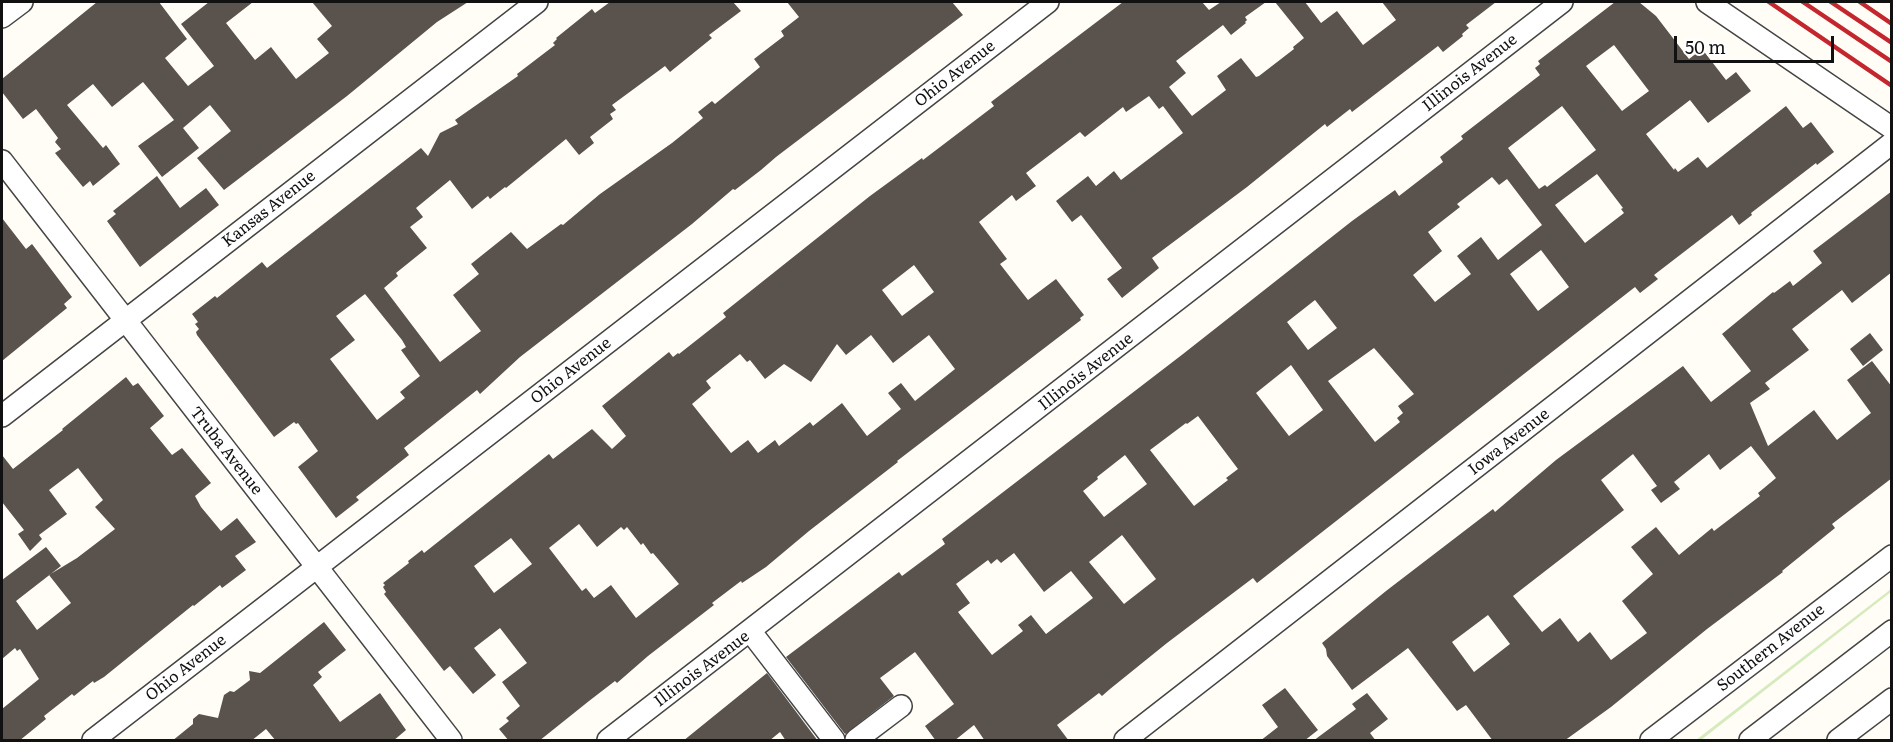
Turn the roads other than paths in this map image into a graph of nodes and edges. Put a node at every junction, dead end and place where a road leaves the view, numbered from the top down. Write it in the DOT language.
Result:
graph roads {
  1 [pos="22,2"];
  2 [pos="537,2"];
  3 [pos="1048,2"];
  4 [pos="1562,2"];
  5 [pos="1707,2"];
  6 [pos="2,17"];
  7 [pos="1892,128"];
  8 [pos="1892,143"];
  9 [pos="2,160"];
  10 [pos="125,320"];
  11 [pos="2,416"];
  12 [pos="1892,556"];
  13 [pos="317,567"];
  14 [pos="1892,631"];
  15 [pos="751,632"];
  16 [pos="1892,699"];
  17 [pos="901,706"];
  18 [pos="1133,738"];
  19 [pos="93,741"];
  20 [pos="451,741"];
  21 [pos="609,741"];
  22 [pos="834,741"];
  23 [pos="856,741"];
  24 [pos="1651,741"];
  25 [pos="1750,741"];
  26 [pos="1838,741"];
  1 -- 6 [label="street"];
  2 -- 10 [label="street, Kansas Avenue"];
  3 -- 13 [label="street, Ohio Avenue"];
  4 -- 15 [label="street, Illinois Avenue"];
  5 -- 7 [label="street"];
  8 -- 18 [label="street, Iowa Avenue"];
  9 -- 10 [label="street, Truba Avenue"];
  10 -- 11 [label="street, Kansas Avenue"];
  10 -- 13 [label="street, Truba Avenue"];
  12 -- 24 [label="street, Southern Avenue"];
  13 -- 19 [label="street, Ohio Avenue"];
  13 -- 20 [label="street, Truba Avenue"];
  14 -- 25 [label="street"];
  15 -- 21 [label="street, Illinois Avenue"];
  15 -- 22 [label="street"];
  16 -- 26 [label="street"];
  17 -- 23 [label="street"];
}
